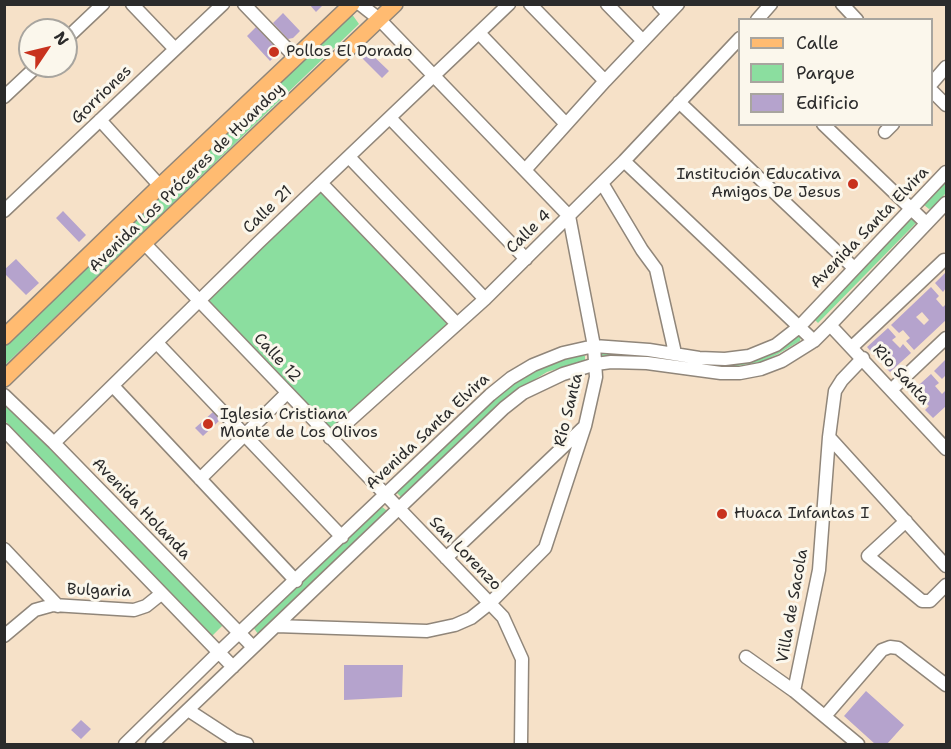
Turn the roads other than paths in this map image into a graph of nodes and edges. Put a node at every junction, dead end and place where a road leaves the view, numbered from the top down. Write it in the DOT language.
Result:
graph roads {
  1 [pos="103,4"];
  2 [pos="132,4"];
  3 [pos="223,4"];
  4 [pos="244,4"];
  5 [pos="352,4"];
  6 [pos="360,4"];
  7 [pos="394,4"];
  8 [pos="509,4"];
  9 [pos="530,4"];
  10 [pos="607,4"];
  11 [pos="659,4"];
  12 [pos="678,4"];
  13 [pos="771,4"];
  14 [pos="668,14"];
  15 [pos="759,18"];
  16 [pos="379,19"];
  17 [pos="78,28"];
  18 [pos="479,33"];
  19 [pos="643,41"];
  20 [pos="738,41"];
  21 [pos="175,49"];
  22 [pos="296,58"];
  23 [pos="946,67"];
  24 [pos="434,76"];
  25 [pos="24,78"];
  26 [pos="605,81"];
  27 [pos="933,82"];
  28 [pos="933,92"];
  29 [pos="4,97"];
  30 [pos="679,102"];
  31 [pos="946,105"];
  32 [pos="390,118"];
  33 [pos="100,120"];
  34 [pos="567,124"];
  35 [pos="825,126"];
  36 [pos="349,157"];
  37 [pos="624,161"];
  38 [pos="525,170"];
  39 [pos="946,172"];
  40 [pos="321,183"];
  41 [pos="602,183"];
  42 [pos="160,186"];
  43 [pos="946,203"];
  44 [pos="910,208"];
  45 [pos="4,211"];
  46 [pos="569,216"];
  47 [pos="926,223"];
  48 [pos="144,243"];
  49 [pos="526,259"];
  50 [pos="944,260"];
  51 [pos="854,268"];
  52 [pos="484,299"];
  53 [pos="200,300"];
  54 [pos="457,324"];
  55 [pos="830,325"];
  56 [pos="799,327"];
  57 [pos="4,337"];
  58 [pos="946,338"];
  59 [pos="814,341"];
  60 [pos="157,343"];
  61 [pos="594,346"];
  62 [pos="852,347"];
  63 [pos="675,353"];
  64 [pos="862,358"];
  65 [pos="596,364"];
  66 [pos="4,379"];
  67 [pos="112,386"];
  68 [pos="891,390"];
  69 [pos="287,393"];
  70 [pos="4,395"];
  71 [pos="585,426"];
  72 [pos="4,430"];
  73 [pos="244,435"];
  74 [pos="829,437"];
  75 [pos="330,438"];
  76 [pos="54,443"];
  77 [pos="946,449"];
  78 [pos="200,478"];
  79 [pos="385,495"];
  80 [pos="399,509"];
  81 [pos="906,521"];
  82 [pos="342,537"];
  83 [pos="4,549"];
  84 [pos="446,558"];
  85 [pos="946,566"];
  86 [pos="296,581"];
  87 [pos="946,585"];
  88 [pos="161,594"];
  89 [pos="490,603"];
  90 [pos="58,606"];
  91 [pos="276,626"];
  92 [pos="239,633"];
  93 [pos="4,636"];
  94 [pos="253,647"];
  95 [pos="219,652"];
  96 [pos="746,657"];
  97 [pos="233,667"];
  98 [pos="946,685"];
  99 [pos="794,691"];
  100 [pos="188,710"];
  101 [pos="825,716"];
  102 [pos="125,744"];
  103 [pos="152,744"];
  104 [pos="247,744"];
  105 [pos="521,744"];
  106 [pos="858,744"];
  1 -- 17 [label="street"];
  2 -- 21 [label="street"];
  3 -- 21 [label="street, Gorriones"];
  4 -- 22 [label="street"];
  5 -- 22 [label="main road, Avenida Los Próceres de Huandoy"];
  6 -- 16 [label="street"];
  7 -- 16 [label="main road, Avenida Los Próceres de Huandoy"];
  8 -- 18 [label="street, Calle 21"];
  9 -- 26 [label="street"];
  10 -- 19 [label="street"];
  11 -- 14 [label="street"];
  12 -- 14 [label="street"];
  13 -- 15 [label="street"];
  14 -- 19 [label="street"];
  16 -- 24 [label="street"];
  16 -- 48 [label="main road, Avenida Los Próceres de Huandoy"];
  18 -- 24 [label="street, Calle 21"];
  18 -- 34 [label="street"];
  19 -- 26 [label="street"];
  20 -- 30 [label="street, Calle 4"];
  21 -- 33 [label="street, Gorriones"];
  22 -- 42 [label="main road, Avenida Los Próceres de Huandoy"];
  23 -- 27 [label="street"];
  24 -- 32 [label="street, Calle 21"];
  24 -- 38 [label="street"];
  25 -- 29 [label="street"];
  26 -- 34 [label="street"];
  28 -- 31 [label="street"];
  30 -- 37 [label="street, Calle 4"];
  30 -- 51 [label="street"];
  32 -- 36 [label="street, Calle 21"];
  32 -- 49 [label="street"];
  33 -- 42 [label="street"];
  33 -- 45 [label="street, Gorriones"];
  34 -- 38 [label="street"];
  35 -- 44 [label="street"];
  36 -- 40 [label="street, Calle 21"];
  36 -- 52 [label="street"];
  37 -- 41 [label="street, Calle 4"];
  37 -- 56 [label="street"];
  38 -- 46 [label="street"];
  39 -- 44 [label="street, Avenida Santa Elvira"];
  40 -- 53 [label="street, Calle 21"];
  40 -- 54 [label="street"];
  41 -- 46 [label="street, Calle 4"];
  41 -- 63 [label="street"];
  42 -- 57 [label="main road, Avenida Los Próceres de Huandoy"];
  43 -- 47 [label="street, Avenida Santa Elvira"];
  44 -- 47 [label="street"];
  44 -- 51 [label="street, Avenida Santa Elvira"];
  46 -- 49 [label="street, Calle 4"];
  46 -- 61 [label="street, Río Santa"];
  47 -- 55 [label="street, Avenida Santa Elvira"];
  48 -- 53 [label="street, Calle 12"];
  48 -- 66 [label="main road, Avenida Los Próceres de Huandoy"];
  49 -- 52 [label="street, Calle 4"];
  50 -- 62 [label="street"];
  51 -- 56 [label="street, Avenida Santa Elvira"];
  52 -- 54 [label="street, Calle 4"];
  53 -- 60 [label="street, Calle 21"];
  53 -- 69 [label="street, Calle 12"];
  54 -- 75 [label="street, Calle 4"];
  55 -- 59 [label="street, Avenida Santa Elvira"];
  55 -- 62 [label="street, Rio Santa"];
  56 -- 59 [label="street"];
  56 -- 63 [label="street, Avenida Santa Elvira"];
  58 -- 68 [label="street"];
  59 -- 65 [label="street, Avenida Santa Elvira"];
  60 -- 67 [label="street, Calle 21"];
  60 -- 73 [label="street"];
  61 -- 63 [label="street, Avenida Santa Elvira"];
  61 -- 65 [label="street, Río Santa"];
  61 -- 79 [label="street, Avenida Santa Elvira"];
  62 -- 64 [label="street, Rio Santa"];
  64 -- 68 [label="street, Rio Santa"];
  64 -- 74 [label="street, Villa de Sacola"];
  65 -- 71 [label="street, Río Santa"];
  65 -- 80 [label="street, Avenida Santa Elvira"];
  67 -- 76 [label="street, Calle 21"];
  67 -- 78 [label="street"];
  68 -- 77 [label="street, Rio Santa"];
  69 -- 73 [label="street"];
  69 -- 75 [label="street, Calle 12"];
  70 -- 76 [label="street, Avenida Holanda"];
  71 -- 84 [label="street"];
  71 -- 89 [label="street, Río Santa"];
  72 -- 88 [label="street"];
  73 -- 78 [label="street"];
  73 -- 82 [label="street"];
  74 -- 81 [label="street"];
  74 -- 99 [label="street, Villa de Sacola"];
  75 -- 79 [label="street, Calle 12"];
  76 -- 92 [label="street, Avenida Holanda"];
  78 -- 86 [label="street"];
  79 -- 80 [label="street, San Lorenzo"];
  79 -- 82 [label="street, Avenida Santa Elvira"];
  80 -- 84 [label="street, San Lorenzo"];
  80 -- 91 [label="street, Avenida Santa Elvira"];
  81 -- 85 [label="street"];
  81 -- 87 [label="street"];
  82 -- 86 [label="street, Avenida Santa Elvira"];
  83 -- 90 [label="street"];
  84 -- 89 [label="street, San Lorenzo"];
  86 -- 92 [label="street, Avenida Santa Elvira"];
  88 -- 90 [label="street, Bulgaria"];
  88 -- 95 [label="street"];
  89 -- 91 [label="street, Río Santa"];
  89 -- 105 [label="street, San Lorenzo"];
  90 -- 93 [label="street, Bulgaria"];
  91 -- 94 [label="street, Avenida Santa Elvira"];
  92 -- 94 [label="street, Avenida Holanda"];
  92 -- 95 [label="street, Avenida Santa Elvira"];
  94 -- 97 [label="street, Avenida Santa Elvira"];
  95 -- 97 [label="street"];
  95 -- 102 [label="street, Avenida Santa Elvira"];
  96 -- 99 [label="street"];
  97 -- 100 [label="street, Avenida Santa Elvira"];
  98 -- 101 [label="street"];
  99 -- 101 [label="street"];
  100 -- 103 [label="street, Avenida Santa Elvira"];
  100 -- 104 [label="street"];
  101 -- 106 [label="street"];
}
